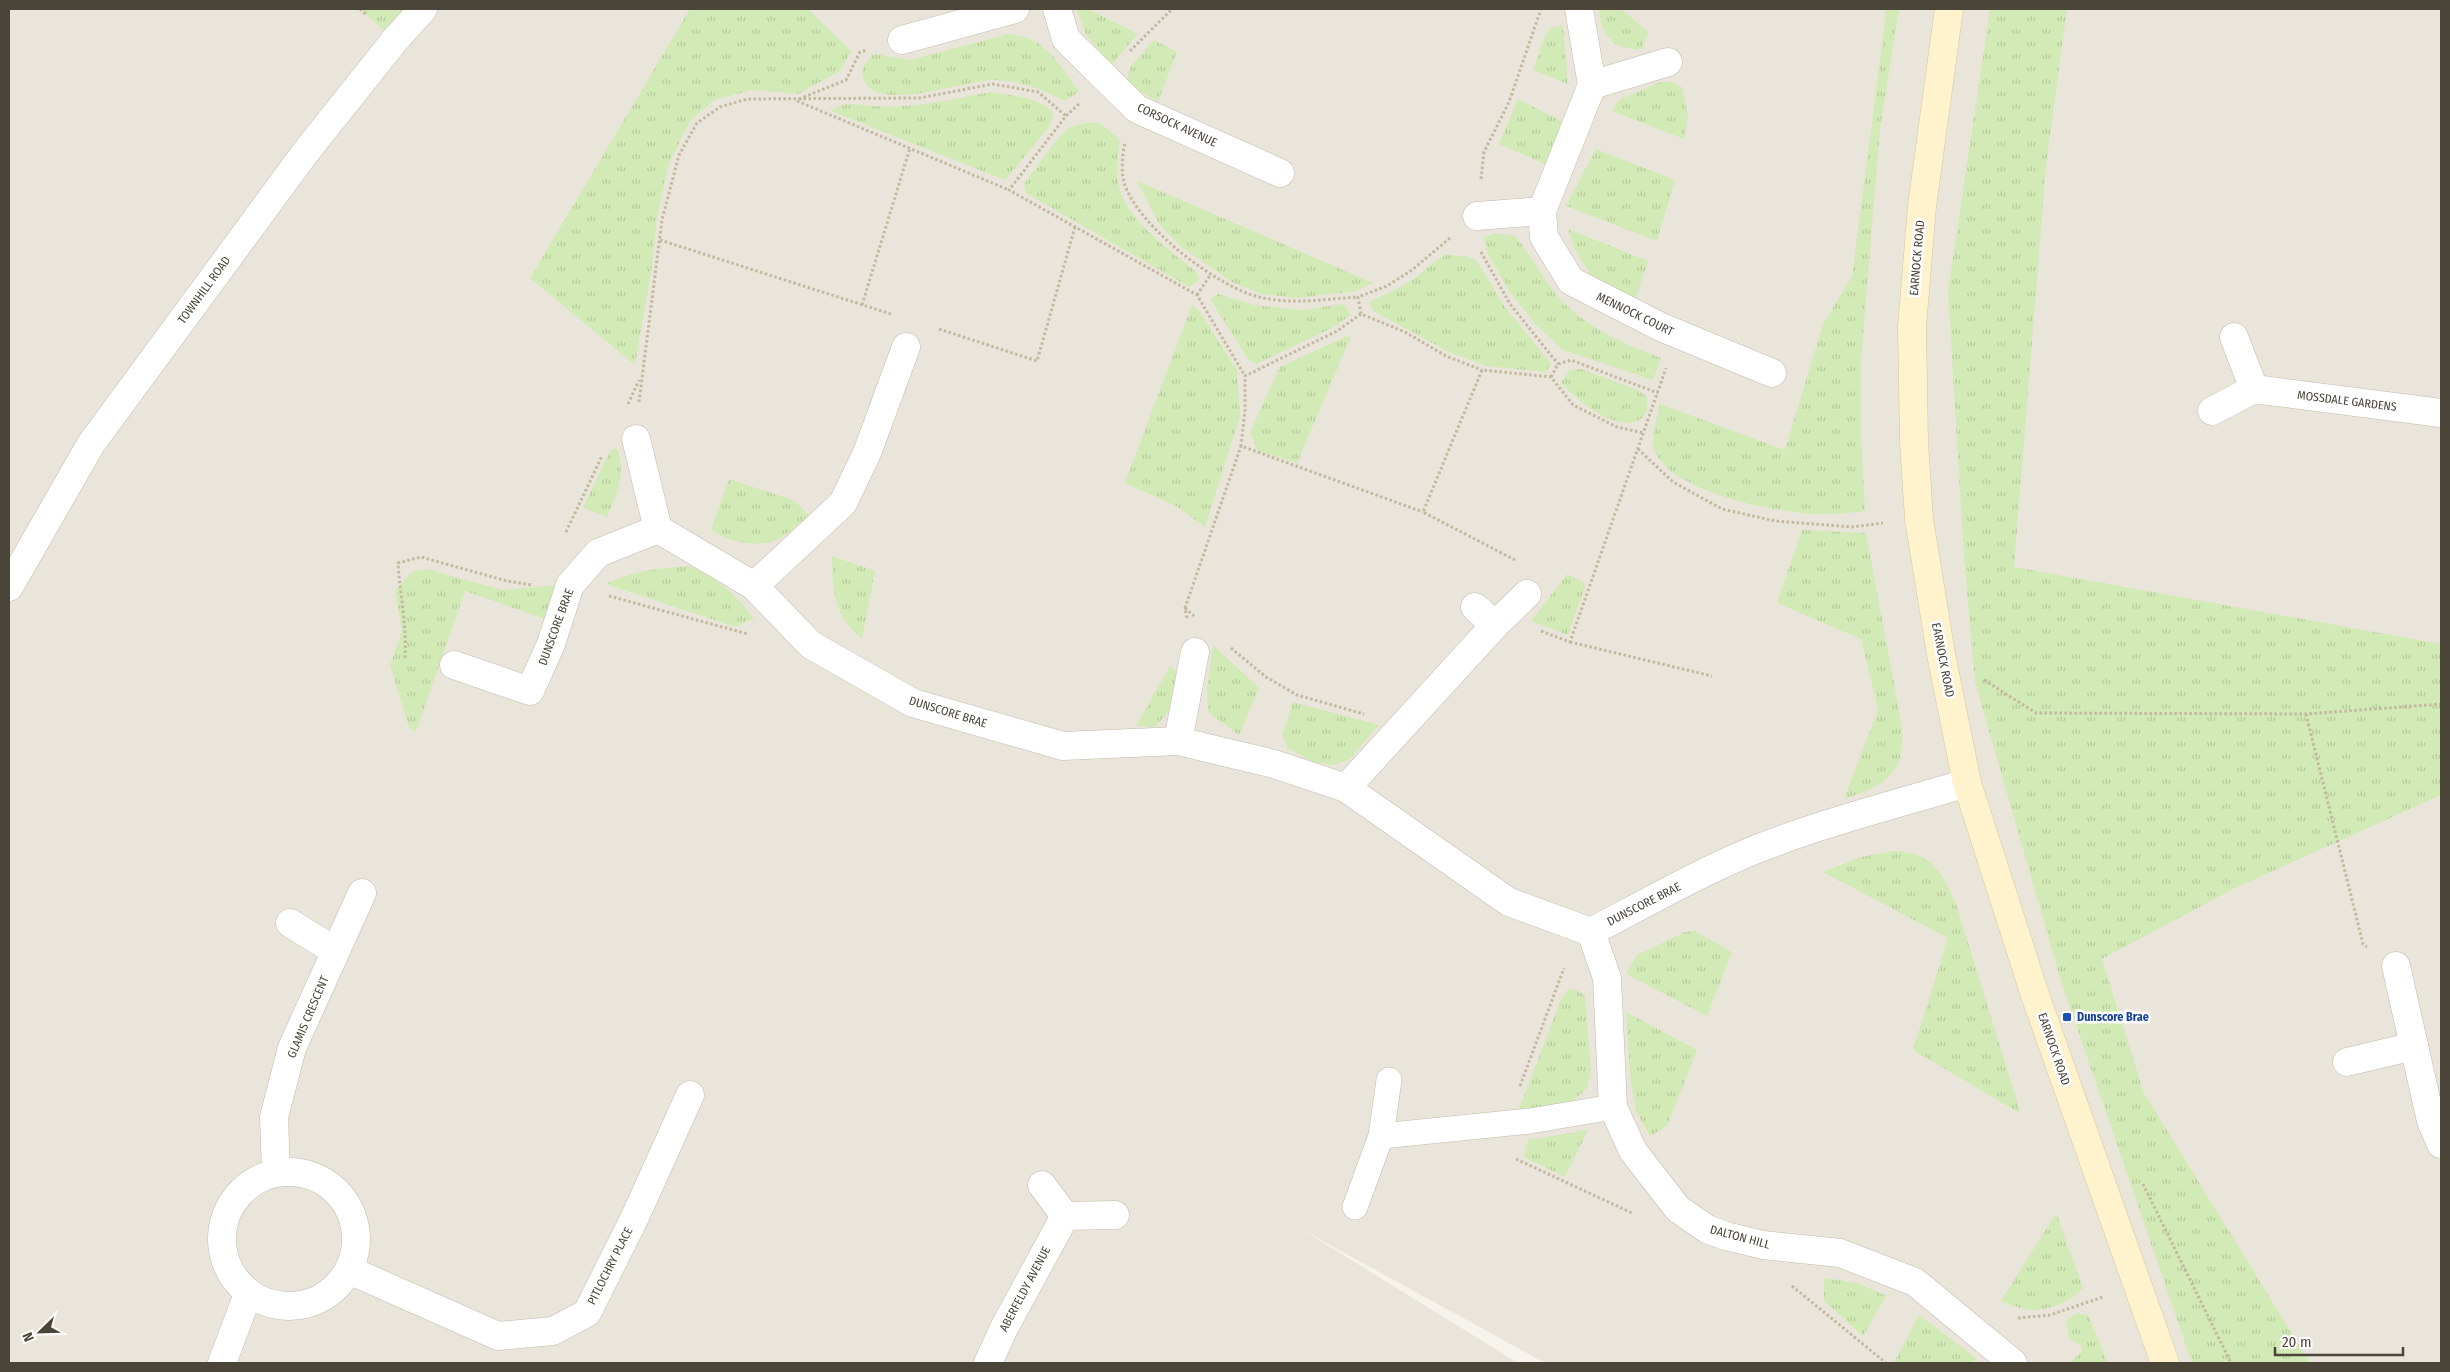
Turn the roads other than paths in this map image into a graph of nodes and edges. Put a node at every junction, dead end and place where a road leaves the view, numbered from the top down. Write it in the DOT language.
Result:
graph roads {
  1 [pos="423,9"];
  2 [pos="1015,9"];
  3 [pos="1057,9"];
  4 [pos="1579,9"];
  5 [pos="1949,9"];
  6 [pos="902,40"];
  7 [pos="1668,62"];
  8 [pos="1592,85"];
  9 [pos="1280,173"];
  10 [pos="1542,212"];
  11 [pos="1478,216"];
  12 [pos="2234,338"];
  13 [pos="906,347"];
  14 [pos="1772,373"];
  15 [pos="2254,389"];
  16 [pos="2212,411"];
  17 [pos="2441,413"];
  18 [pos="636,439"];
  19 [pos="658,529"];
  20 [pos="754,586"];
  21 [pos="9,587"];
  22 [pos="1527,594"];
  23 [pos="1475,607"];
  24 [pos="1500,620"];
  25 [pos="1195,652"];
  26 [pos="454,666"];
  27 [pos="1178,740"];
  28 [pos="1967,783"];
  29 [pos="1346,788"];
  30 [pos="362,893"];
  31 [pos="290,923"];
  32 [pos="1591,932"];
  33 [pos="335,951"];
  34 [pos="2396,966"];
  35 [pos="2414,1046"];
  36 [pos="2346,1062"];
  37 [pos="1389,1080"];
  38 [pos="690,1095"];
  39 [pos="1612,1107"];
  40 [pos="1381,1136"];
  41 [pos="2441,1144"];
  42 [pos="276,1172"];
  43 [pos="1042,1185"];
  44 [pos="1355,1207"];
  45 [pos="1115,1215"];
  46 [pos="1065,1216"];
  47 [pos="349,1270"];
  48 [pos="248,1294"];
  49 [pos="222,1363"];
  50 [pos="988,1363"];
  51 [pos="2013,1363"];
  52 [pos="2165,1363"];
  1 -- 21 [label="street, TOWNHILL ROAD"];
  2 -- 6 [label="street"];
  3 -- 9 [label="street, CORSOCK AVENUE"];
  4 -- 8 [label="street"];
  5 -- 28 [label="street, EARNOCK ROAD"];
  7 -- 8 [label="street"];
  8 -- 10 [label="street, MENNOCK COURT"];
  10 -- 11 [label="street"];
  10 -- 14 [label="street, MENNOCK COURT"];
  12 -- 15 [label="street"];
  13 -- 20 [label="street"];
  15 -- 16 [label="street"];
  15 -- 17 [label="street, MOSSDALE GARDENS"];
  18 -- 19 [label="street"];
  19 -- 20 [label="street, DUNSCORE BRAE"];
  19 -- 26 [label="street, DUNSCORE BRAE"];
  20 -- 27 [label="street, DUNSCORE BRAE"];
  22 -- 24 [label="street"];
  23 -- 24 [label="street"];
  24 -- 29 [label="street"];
  25 -- 27 [label="street"];
  27 -- 29 [label="street, DUNSCORE BRAE"];
  28 -- 32 [label="street, DUNSCORE BRAE"];
  28 -- 52 [label="street, EARNOCK ROAD"];
  29 -- 32 [label="street, DUNSCORE BRAE"];
  30 -- 33 [label="street, GLAMIS CRESCENT"];
  31 -- 33 [label="street"];
  32 -- 39 [label="street, DALTON HILL"];
  33 -- 42 [label="street, GLAMIS CRESCENT"];
  34 -- 35 [label="street"];
  35 -- 36 [label="street"];
  35 -- 41 [label="street"];
  37 -- 40 [label="lane"];
  38 -- 47 [label="street, PITLOCHRY PLACE"];
  39 -- 40 [label="lane"];
  39 -- 51 [label="street, DALTON HILL"];
  40 -- 44 [label="lane"];
  42 -- 47 [label="street"];
  42 -- 48 [label="street"];
  43 -- 46 [label="street"];
  45 -- 46 [label="street"];
  46 -- 50 [label="street, ABERFELDY AVENUE"];
  47 -- 48 [label="street"];
  48 -- 49 [label="street"];
}
